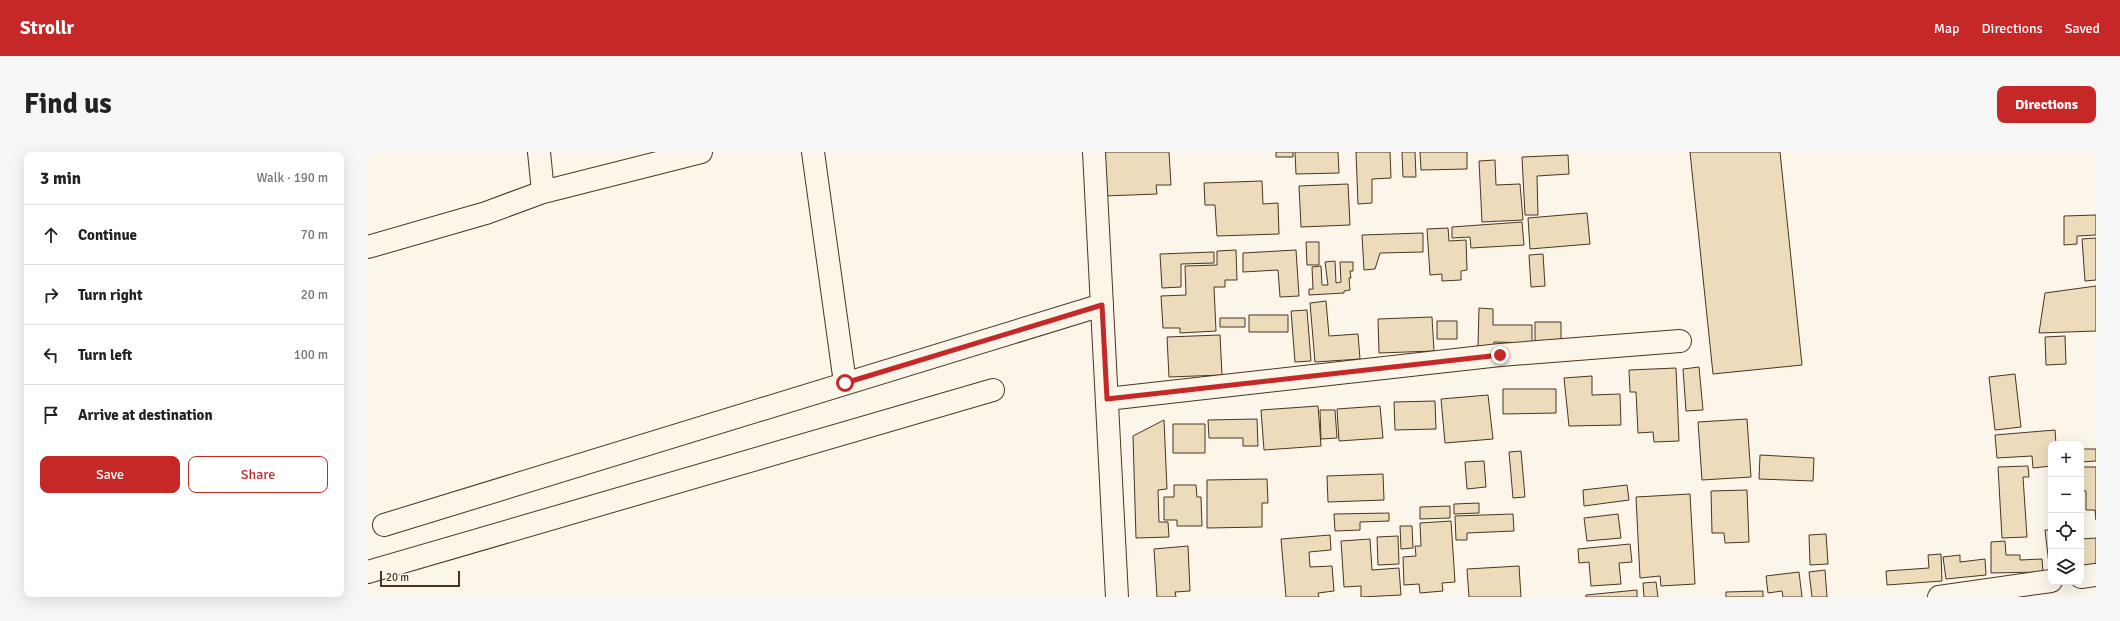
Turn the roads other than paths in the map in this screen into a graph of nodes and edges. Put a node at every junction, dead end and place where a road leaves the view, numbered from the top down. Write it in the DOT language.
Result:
graph roads {
  1 [pos="539,152"];
  2 [pos="701,152"];
  3 [pos="813,152"];
  4 [pos="1094,152"];
  5 [pos="543,192"];
  6 [pos="368,247"];
  7 [pos="1102,305"];
  8 [pos="1680,341"];
  9 [pos="845,383"];
  10 [pos="993,390"];
  11 [pos="1107,399"];
  12 [pos="384,525"];
  13 [pos="368,572"];
  14 [pos="2096,575"];
  15 [pos="2084,577"];
  16 [pos="2048,581"];
  17 [pos="1117,597"];
  18 [pos="1939,597"];
  1 -- 5 [label="street"];
  2 -- 5 [label="street"];
  3 -- 9 [label="street"];
  4 -- 7 [label="street"];
  5 -- 6 [label="street"];
  7 -- 9 [label="street"];
  7 -- 11 [label="street"];
  8 -- 11 [label="street"];
  9 -- 12 [label="street"];
  10 -- 13 [label="street"];
  11 -- 17 [label="street"];
  14 -- 15 [label="street"];
  16 -- 18 [label="street"];
}
